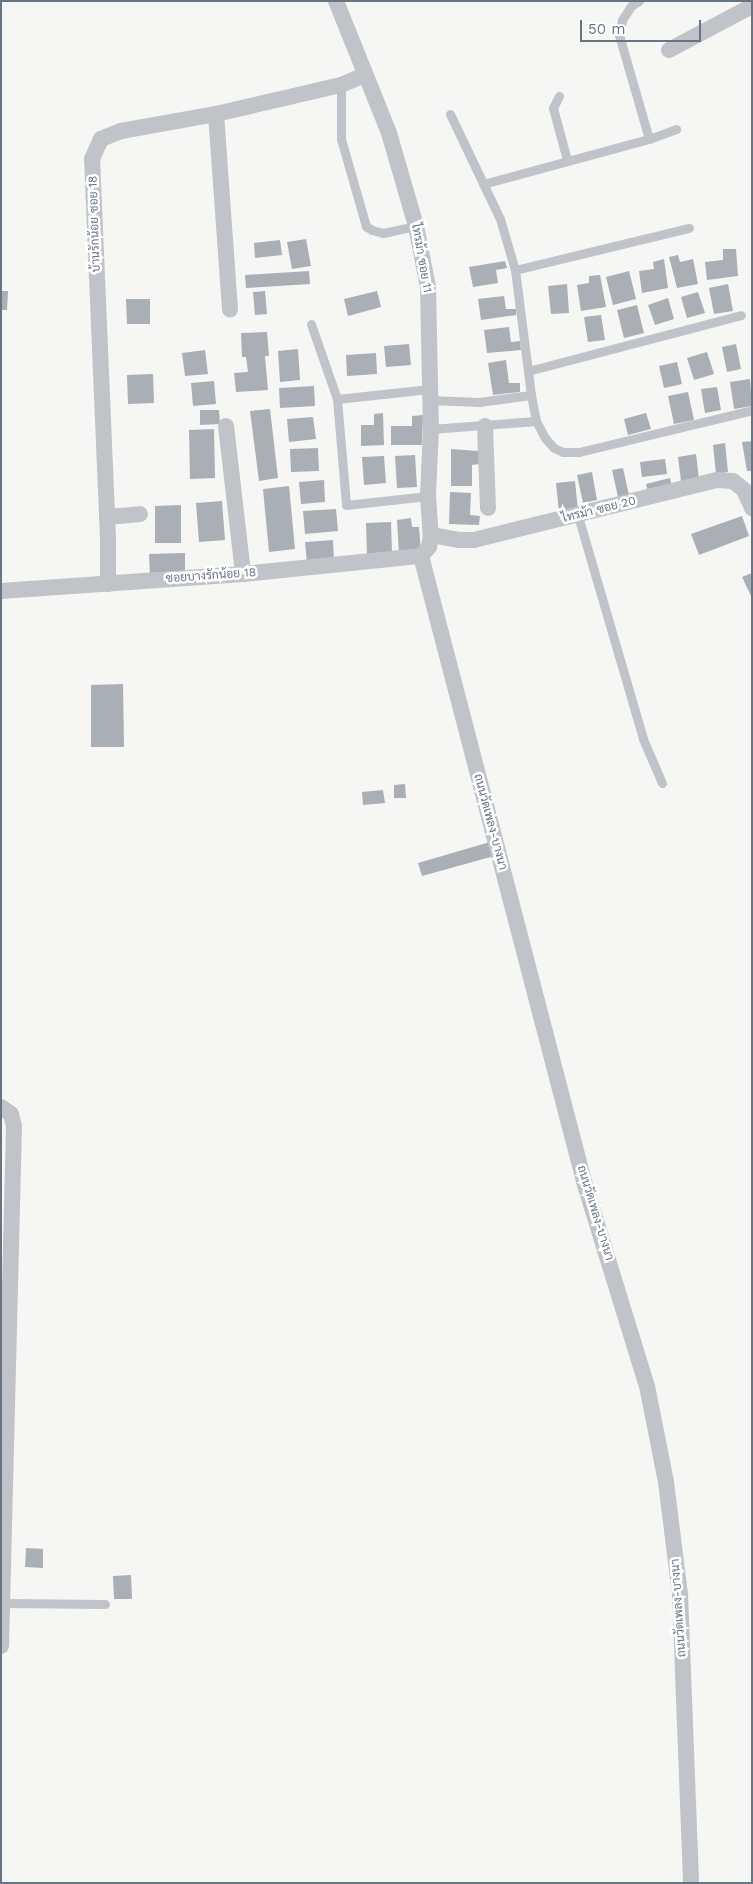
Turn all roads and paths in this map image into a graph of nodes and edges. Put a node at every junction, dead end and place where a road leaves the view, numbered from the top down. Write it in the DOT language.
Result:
graph roads {
  1 [pos="336,1"];
  2 [pos="639,1"];
  3 [pos="752,6"];
  4 [pos="669,50"];
  5 [pos="365,75"];
  6 [pos="341,85"];
  7 [pos="559,96"];
  8 [pos="216,114"];
  9 [pos="450,114"];
  10 [pos="676,129"];
  11 [pos="649,139"];
  12 [pos="567,160"];
  13 [pos="483,184"];
  14 [pos="416,226"];
  15 [pos="690,228"];
  16 [pos="515,270"];
  17 [pos="230,309"];
  18 [pos="741,315"];
  19 [pos="311,324"];
  20 [pos="528,371"];
  21 [pos="429,395"];
  22 [pos="531,395"];
  23 [pos="337,399"];
  24 [pos="752,410"];
  25 [pos="536,420"];
  26 [pos="226,426"];
  27 [pos="485,426"];
  28 [pos="431,428"];
  29 [pos="428,496"];
  30 [pos="488,508"];
  31 [pos="752,508"];
  32 [pos="140,514"];
  33 [pos="578,516"];
  34 [pos="107,517"];
  35 [pos="431,536"];
  36 [pos="421,556"];
  37 [pos="244,574"];
  38 [pos="108,584"];
  39 [pos="1,591"];
  40 [pos="662,784"];
  41 [pos="1,1107"];
  42 [pos="6,1296"];
  43 [pos="3,1603"];
  44 [pos="105,1604"];
  45 [pos="1,1646"];
  46 [pos="691,1883"];
  1 -- 5 [label="street, ไทรม้า ซอย 11"];
  2 -- 11 [label="lane"];
  3 -- 4 [label="street"];
  5 -- 6 [label="street, บ้านรักน้อย ซอย 18"];
  5 -- 14 [label="street, ไทรม้า ซอย 11"];
  6 -- 8 [label="street, บ้านรักน้อย ซอย 18"];
  6 -- 14 [label="lane"];
  7 -- 12 [label="lane"];
  8 -- 17 [label="street"];
  8 -- 34 [label="street, บ้านรักน้อย ซอย 18"];
  9 -- 13 [label="lane"];
  10 -- 11 [label="lane"];
  11 -- 12 [label="lane"];
  12 -- 13 [label="lane"];
  13 -- 16 [label="lane"];
  14 -- 21 [label="street, ไทรม้า ซอย 11"];
  15 -- 16 [label="lane"];
  16 -- 20 [label="lane"];
  18 -- 20 [label="lane"];
  19 -- 23 [label="lane"];
  20 -- 22 [label="lane"];
  21 -- 22 [label="lane"];
  21 -- 23 [label="lane"];
  21 -- 28 [label="street, ไทรม้า ซอย 11"];
  22 -- 25 [label="lane"];
  23 -- 29 [label="lane"];
  24 -- 25 [label="lane"];
  25 -- 27 [label="lane"];
  26 -- 37 [label="street"];
  27 -- 28 [label="lane"];
  27 -- 30 [label="street"];
  28 -- 29 [label="street, ไทรม้า ซอย 11"];
  29 -- 35 [label="street, ไทรม้า ซอย 11"];
  31 -- 33 [label="street, ไทรม้า ซอย 20"];
  32 -- 34 [label="street"];
  33 -- 35 [label="street, ไทรม้า ซอย 20"];
  33 -- 40 [label="lane"];
  34 -- 38 [label="street, บ้านรักน้อย ซอย 18"];
  35 -- 36 [label="street"];
  36 -- 37 [label="street, ซอยบางรักน้อย 18"];
  36 -- 46 [label="street, ถนนวัดเพลง-บางนา"];
  37 -- 38 [label="street, ซอยบางรักน้อย 18"];
  38 -- 39 [label="street, ซอยบางรักน้อย 18"];
  41 -- 42 [label="street"];
  42 -- 43 [label="street"];
  43 -- 44 [label="lane"];
  43 -- 45 [label="street"];
}
